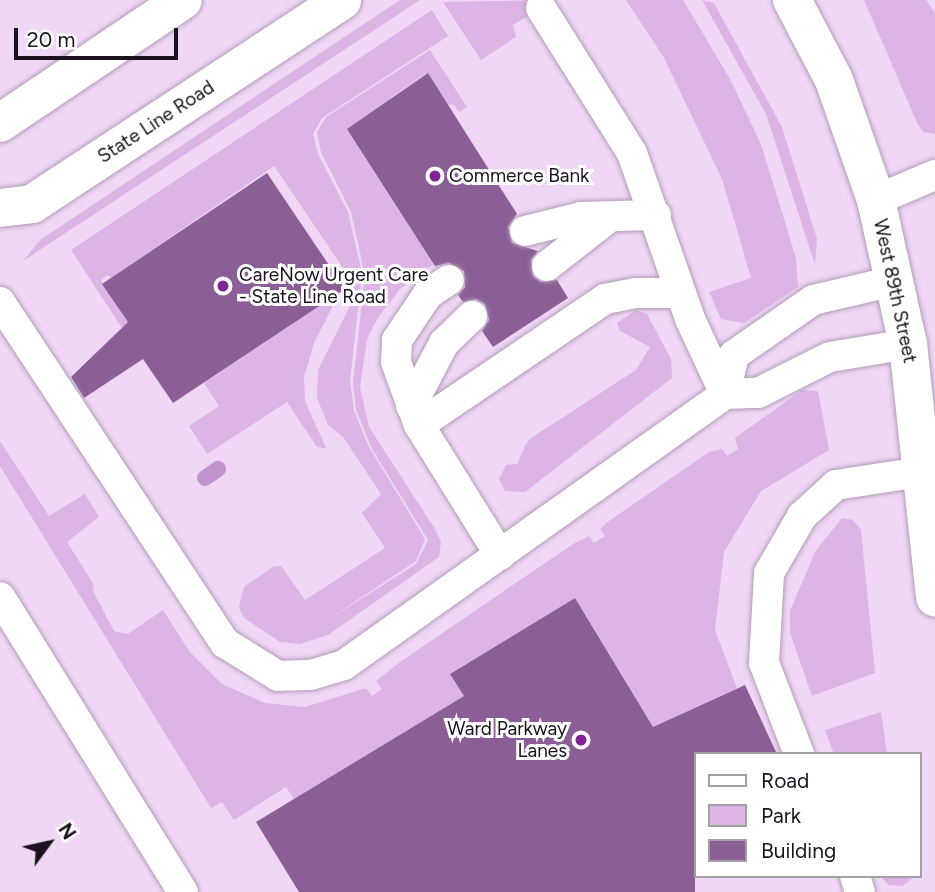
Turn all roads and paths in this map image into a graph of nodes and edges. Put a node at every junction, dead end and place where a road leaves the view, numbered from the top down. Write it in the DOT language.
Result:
graph roads {
  1 [pos="183,0"];
  2 [pos="342,0"];
  3 [pos="792,0"];
  4 [pos="541,8"];
  5 [pos="0,123"];
  6 [pos="935,175"];
  7 [pos="876,200"];
  8 [pos="0,208"];
  9 [pos="656,215"];
  10 [pos="607,219"];
  11 [pos="525,231"];
  12 [pos="547,266"];
  13 [pos="449,281"];
  14 [pos="894,281"];
  15 [pos="681,293"];
  16 [pos="0,302"];
  17 [pos="472,316"];
  18 [pos="908,344"];
  19 [pos="725,394"];
  20 [pos="415,416"];
  21 [pos="920,472"];
  22 [pos="500,555"];
  23 [pos="0,597"];
  24 [pos="935,598"];
  25 [pos="798,752"];
  26 [pos="183,892"];
  1 -- 5 [label="street"];
  2 -- 8 [label="street, State Line Road"];
  3 -- 7 [label="street, West 89th Street"];
  4 -- 9 [label="lane"];
  6 -- 7 [label="lane"];
  7 -- 14 [label="street, West 89th Street"];
  9 -- 10 [label="lane"];
  9 -- 15 [label="lane"];
  10 -- 11 [label="lane"];
  10 -- 12 [label="lane"];
  13 -- 20 [label="lane"];
  14 -- 18 [label="street, West 89th Street"];
  14 -- 19 [label="lane"];
  15 -- 19 [label="lane"];
  15 -- 20 [label="lane"];
  16 -- 22 [label="lane"];
  17 -- 20 [label="lane"];
  18 -- 19 [label="lane"];
  18 -- 21 [label="street, West 89th Street"];
  19 -- 22 [label="lane"];
  20 -- 22 [label="lane"];
  21 -- 24 [label="street, West 89th Street"];
  21 -- 25 [label="lane"];
  23 -- 26 [label="lane"];
}
